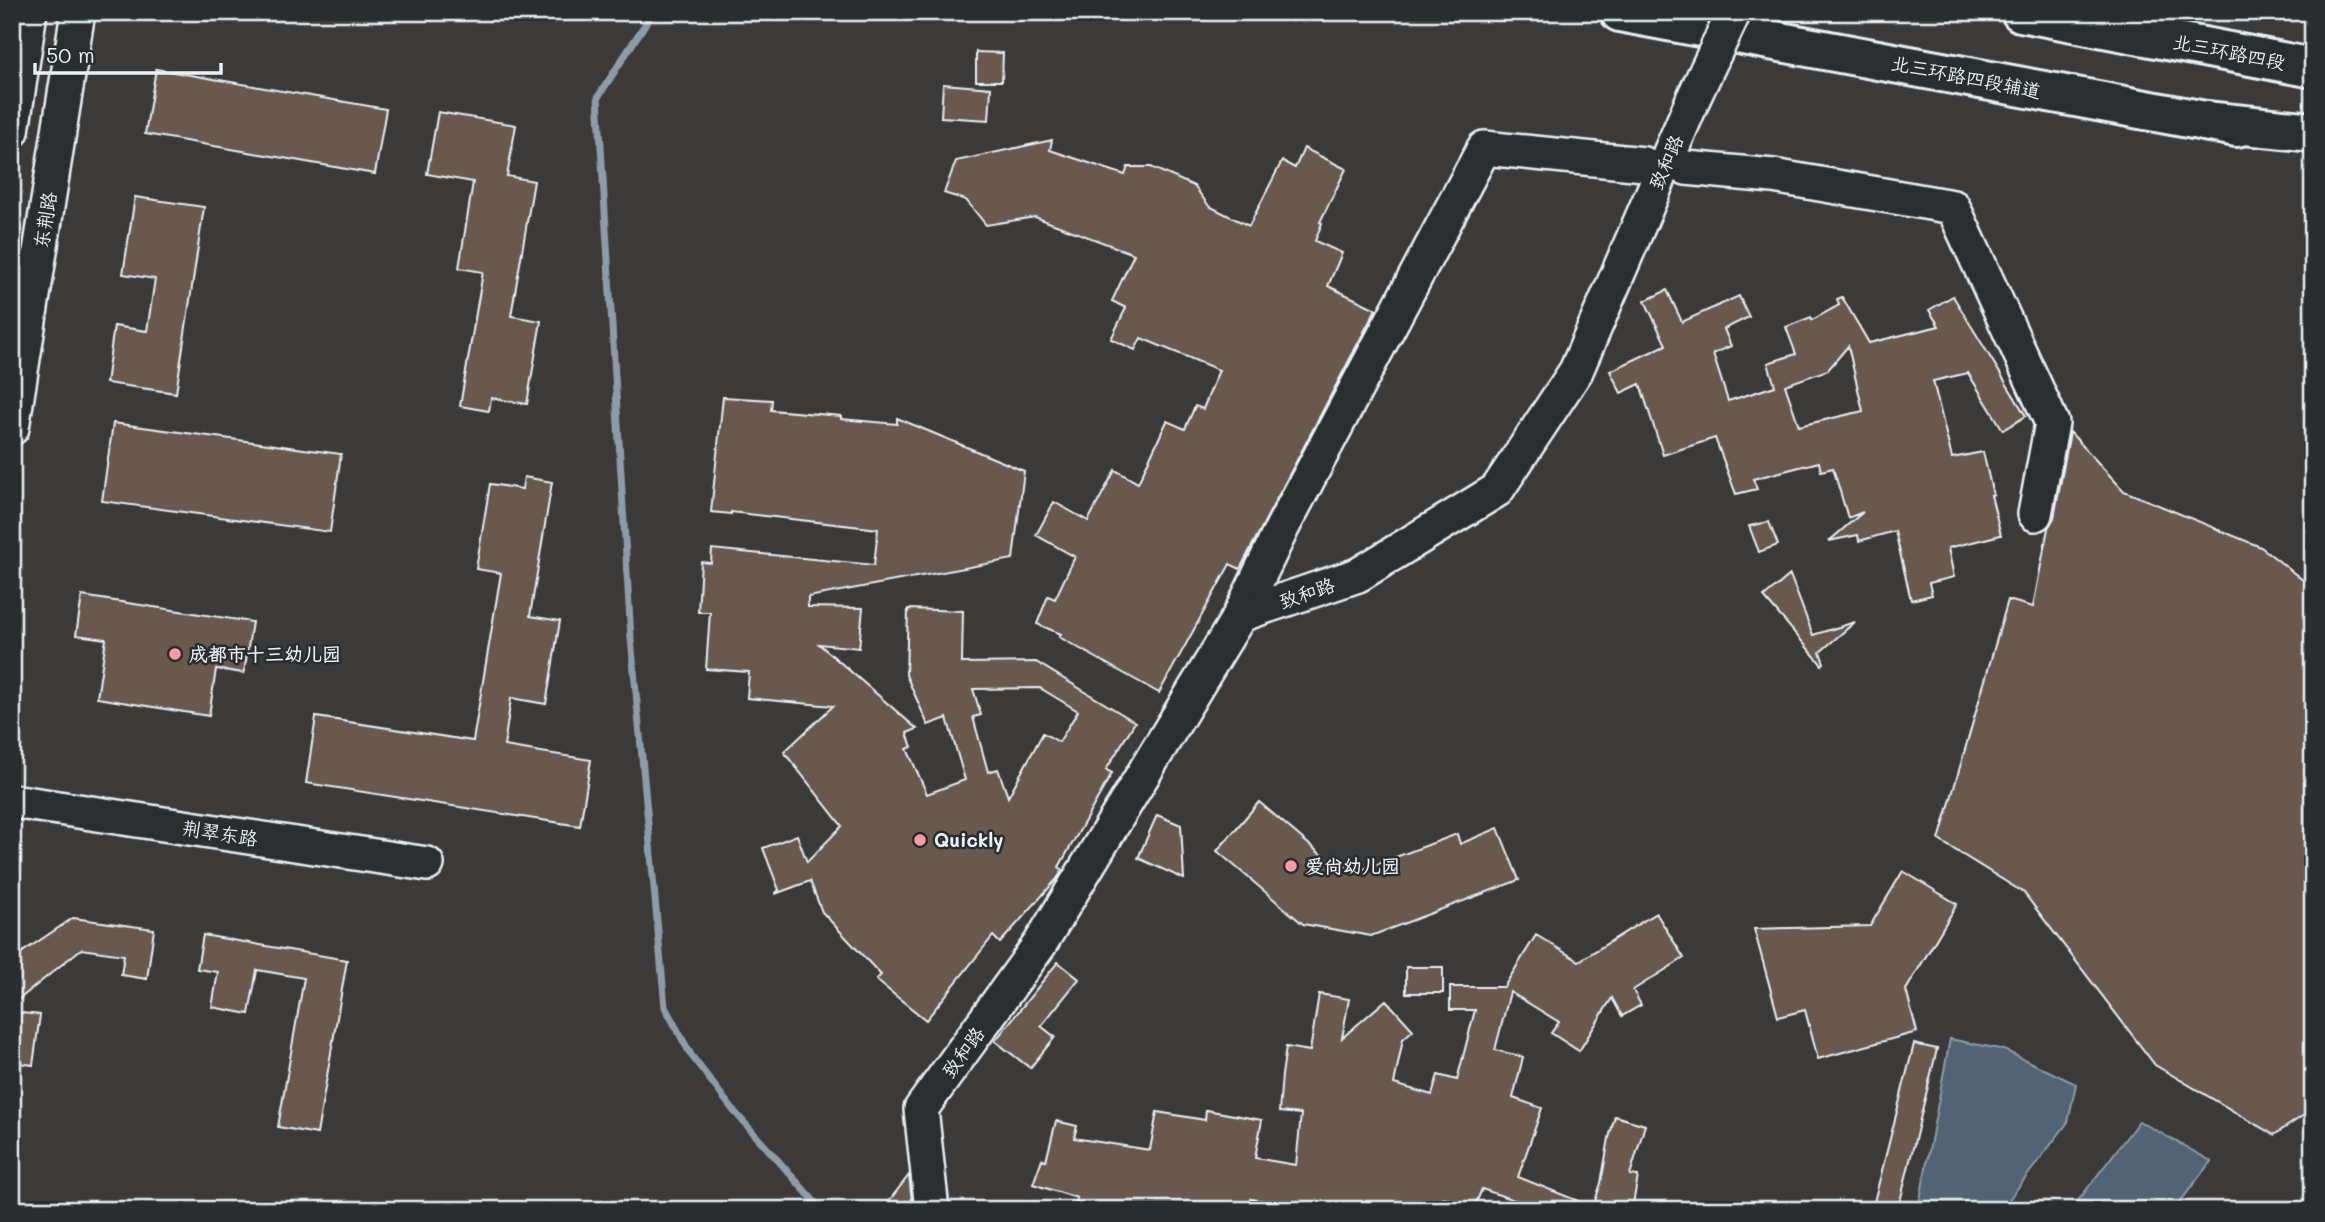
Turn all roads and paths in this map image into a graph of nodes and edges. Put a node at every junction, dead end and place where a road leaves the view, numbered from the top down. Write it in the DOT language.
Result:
graph roads {
  1 [pos="30,12"];
  2 [pos="78,12"];
  3 [pos="1620,12"];
  4 [pos="1734,12"];
  5 [pos="2021,12"];
  6 [pos="2313,68"];
  7 [pos="2205,121"];
  8 [pos="12,131"];
  9 [pos="2313,132"];
  10 [pos="2313,141"];
  11 [pos="1644,163"];
  12 [pos="1686,168"];
  13 [pos="12,428"];
  14 [pos="2035,514"];
  15 [pos="1240,615"];
  16 [pos="12,802"];
  17 [pos="427,864"];
  18 [pos="932,1210"];
  1 -- 8 [label="street"];
  2 -- 13 [label="street, 东荆路"];
  3 -- 7 [label="main road, 北三环路四段辅道"];
  4 -- 15 [label="street, 致和路, bridge"];
  5 -- 6 [label="main road, 北三环路四段"];
  7 -- 9 [label="main road"];
  7 -- 10 [label="main road, 北三环路四段辅道"];
  11 -- 15 [label="street"];
  12 -- 14 [label="street"];
  15 -- 18 [label="street, 致和路"];
  16 -- 17 [label="street, 荆翠东路"];
}
